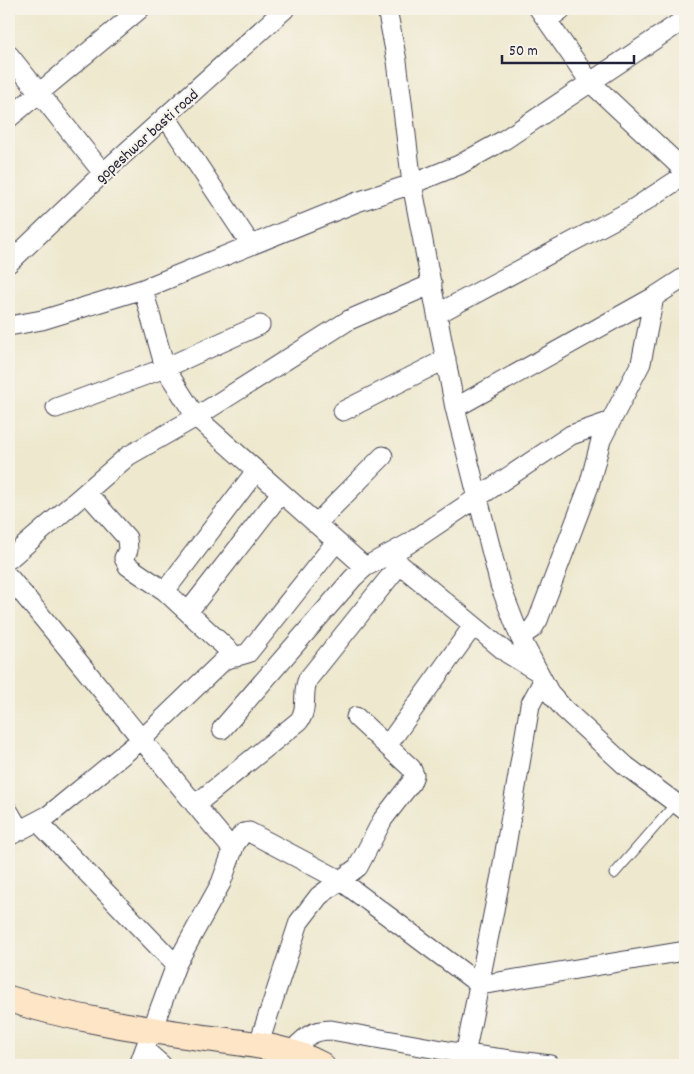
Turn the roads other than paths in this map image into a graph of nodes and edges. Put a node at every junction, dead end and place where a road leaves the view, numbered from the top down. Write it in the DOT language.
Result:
graph roads {
  1 [pos="140,9"];
  2 [pos="285,9"];
  3 [pos="387,9"];
  4 [pos="562,9"];
  5 [pos="543,14"];
  6 [pos="685,19"];
  7 [pos="9,55"];
  8 [pos="590,82"];
  9 [pos="40,94"];
  10 [pos="166,117"];
  11 [pos="9,118"];
  12 [pos="685,171"];
  13 [pos="103,173"];
  14 [pos="685,175"];
  15 [pos="412,184"];
  16 [pos="251,245"];
  17 [pos="9,263"];
  18 [pos="685,277"];
  19 [pos="432,284"];
  20 [pos="143,289"];
  21 [pos="654,297"];
  22 [pos="437,314"];
  23 [pos="260,325"];
  24 [pos="9,326"];
  25 [pos="446,359"];
  26 [pos="165,368"];
  27 [pos="56,408"];
  28 [pos="455,408"];
  29 [pos="343,411"];
  30 [pos="196,417"];
  31 [pos="609,422"];
  32 [pos="383,456"];
  33 [pos="256,471"];
  34 [pos="86,492"];
  35 [pos="281,493"];
  36 [pos="477,497"];
  37 [pos="316,524"];
  38 [pos="336,542"];
  39 [pos="9,559"];
  40 [pos="394,560"];
  41 [pos="365,566"];
  42 [pos="9,577"];
  43 [pos="165,591"];
  44 [pos="188,612"];
  45 [pos="473,626"];
  46 [pos="520,637"];
  47 [pos="236,656"];
  48 [pos="540,676"];
  49 [pos="356,717"];
  50 [pos="222,729"];
  51 [pos="141,740"];
  52 [pos="387,746"];
  53 [pos="195,805"];
  54 [pos="680,807"];
  55 [pos="9,812"];
  56 [pos="38,822"];
  57 [pos="14,833"];
  58 [pos="233,850"];
  59 [pos="614,874"];
  60 [pos="340,880"];
  61 [pos="685,951"];
  62 [pos="176,965"];
  63 [pos="480,985"];
  64 [pos="9,999"];
  65 [pos="258,1046"];
  66 [pos="146,1048"];
  67 [pos="290,1052"];
  68 [pos="464,1060"];
  69 [pos="162,1065"];
  70 [pos="321,1065"];
  71 [pos="550,1065"];
  1 -- 9 [label="street"];
  2 -- 10 [label="street, gopeshwar basti road"];
  3 -- 15 [label="street"];
  4 -- 5 [label="street"];
  5 -- 8 [label="street"];
  6 -- 8 [label="street"];
  7 -- 9 [label="street"];
  8 -- 12 [label="street"];
  8 -- 15 [label="street"];
  9 -- 11 [label="street"];
  9 -- 13 [label="street"];
  10 -- 13 [label="street, gopeshwar basti road"];
  10 -- 16 [label="street"];
  13 -- 17 [label="street, gopeshwar basti road"];
  14 -- 22 [label="street"];
  15 -- 16 [label="street"];
  15 -- 19 [label="street"];
  16 -- 20 [label="street"];
  18 -- 21 [label="street"];
  19 -- 22 [label="street"];
  19 -- 30 [label="street"];
  20 -- 24 [label="street"];
  20 -- 26 [label="street"];
  21 -- 28 [label="street"];
  21 -- 31 [label="street"];
  22 -- 25 [label="street"];
  23 -- 26 [label="street"];
  25 -- 28 [label="street"];
  25 -- 29 [label="street"];
  26 -- 27 [label="street"];
  26 -- 30 [label="street"];
  28 -- 36 [label="street"];
  30 -- 33 [label="street"];
  30 -- 34 [label="street"];
  31 -- 36 [label="street"];
  31 -- 46 [label="street"];
  32 -- 37 [label="street"];
  33 -- 35 [label="street"];
  33 -- 43 [label="street"];
  34 -- 39 [label="street"];
  34 -- 43 [label="street"];
  35 -- 37 [label="street"];
  35 -- 44 [label="street"];
  36 -- 40 [label="street"];
  36 -- 46 [label="street"];
  37 -- 38 [label="street"];
  38 -- 41 [label="street"];
  38 -- 47 [label="street"];
  40 -- 41 [label="street"];
  40 -- 45 [label="street"];
  40 -- 53 [label="street"];
  41 -- 50 [label="street"];
  42 -- 51 [label="street"];
  43 -- 44 [label="street"];
  44 -- 47 [label="street"];
  45 -- 48 [label="street"];
  45 -- 52 [label="street"];
  46 -- 48 [label="street"];
  47 -- 51 [label="street"];
  48 -- 54 [label="street"];
  48 -- 63 [label="street"];
  49 -- 52 [label="street"];
  51 -- 53 [label="street"];
  51 -- 56 [label="street"];
  52 -- 60 [label="street"];
  53 -- 58 [label="street"];
  54 -- 59 [label="lane"];
  55 -- 57 [label="street"];
  56 -- 57 [label="street"];
  56 -- 62 [label="street"];
  58 -- 60 [label="street"];
  58 -- 62 [label="street"];
  60 -- 63 [label="street"];
  60 -- 65 [label="street"];
  61 -- 63 [label="street"];
  62 -- 66 [label="street"];
  63 -- 68 [label="street"];
  64 -- 66 [label="street"];
  65 -- 66 [label="street"];
  65 -- 67 [label="street"];
  66 -- 69 [label="street"];
  67 -- 68 [label="street"];
  67 -- 70 [label="street"];
  68 -- 71 [label="street"];
}
